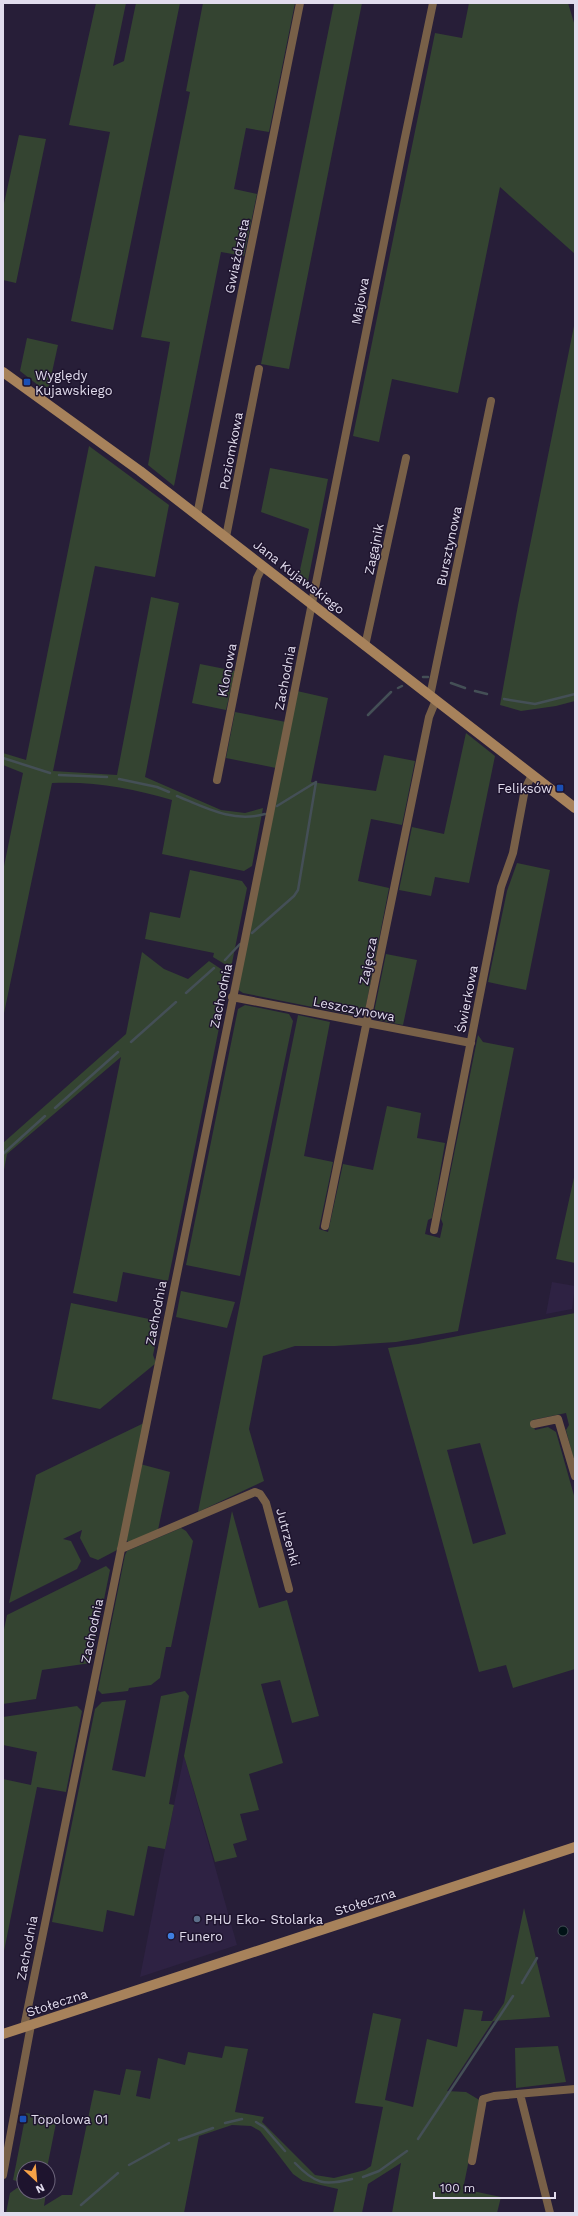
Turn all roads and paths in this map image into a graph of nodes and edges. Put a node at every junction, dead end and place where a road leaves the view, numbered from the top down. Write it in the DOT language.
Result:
graph roads {
  1 [pos="300,3"];
  2 [pos="433,3"];
  3 [pos="259,369"];
  4 [pos="3,372"];
  5 [pos="491,401"];
  6 [pos="406,458"];
  7 [pos="197,515"];
  8 [pos="226,537"];
  9 [pos="263,566"];
  10 [pos="312,604"];
  11 [pos="365,646"];
  12 [pos="433,698"];
  13 [pos="532,775"];
  14 [pos="217,780"];
  15 [pos="575,808"];
  16 [pos="232,997"];
  17 [pos="368,1024"];
  18 [pos="471,1043"];
  19 [pos="325,1226"];
  20 [pos="434,1230"];
  21 [pos="534,1424"];
  22 [pos="575,1476"];
  23 [pos="121,1549"];
  24 [pos="289,1589"];
  25 [pos="575,1847"];
  26 [pos="27,2026"];
  27 [pos="3,2034"];
  28 [pos="575,2089"];
  29 [pos="520,2094"];
  30 [pos="472,2161"];
  31 [pos="3,2175"];
  32 [pos="550,2213"];
  1 -- 7 [label="street, Gwiaździsta"];
  2 -- 10 [label="street, Majowa"];
  3 -- 8 [label="street, Poziomkowa"];
  4 -- 7 [label="main road, Jana Kujawskiego"];
  5 -- 12 [label="street, Bursztynowa"];
  6 -- 11 [label="street, Zagajnik"];
  7 -- 8 [label="main road, Jana Kujawskiego"];
  8 -- 9 [label="main road, Jana Kujawskiego"];
  9 -- 10 [label="main road, Jana Kujawskiego"];
  9 -- 14 [label="street, Klonowa"];
  10 -- 11 [label="main road, Jana Kujawskiego"];
  10 -- 16 [label="street, Zachodnia"];
  11 -- 12 [label="main road, Jana Kujawskiego"];
  12 -- 13 [label="main road, Jana Kujawskiego"];
  12 -- 17 [label="street, Zajęcza"];
  13 -- 15 [label="main road, Jana Kujawskiego"];
  13 -- 18 [label="street, Świerkowa"];
  16 -- 17 [label="street, Leszczynowa"];
  16 -- 23 [label="street, Zachodnia"];
  17 -- 18 [label="street, Leszczynowa"];
  17 -- 19 [label="street, Zajęcza"];
  18 -- 20 [label="street, Świerkowa"];
  21 -- 22 [label="street"];
  23 -- 24 [label="street, Jutrzenki"];
  23 -- 26 [label="street, Zachodnia"];
  25 -- 26 [label="main road, Stołeczna"];
  26 -- 27 [label="main road, Stołeczna"];
  26 -- 31 [label="street, Zachodnia"];
  28 -- 29 [label="street"];
  29 -- 30 [label="street"];
  29 -- 32 [label="street"];
}
